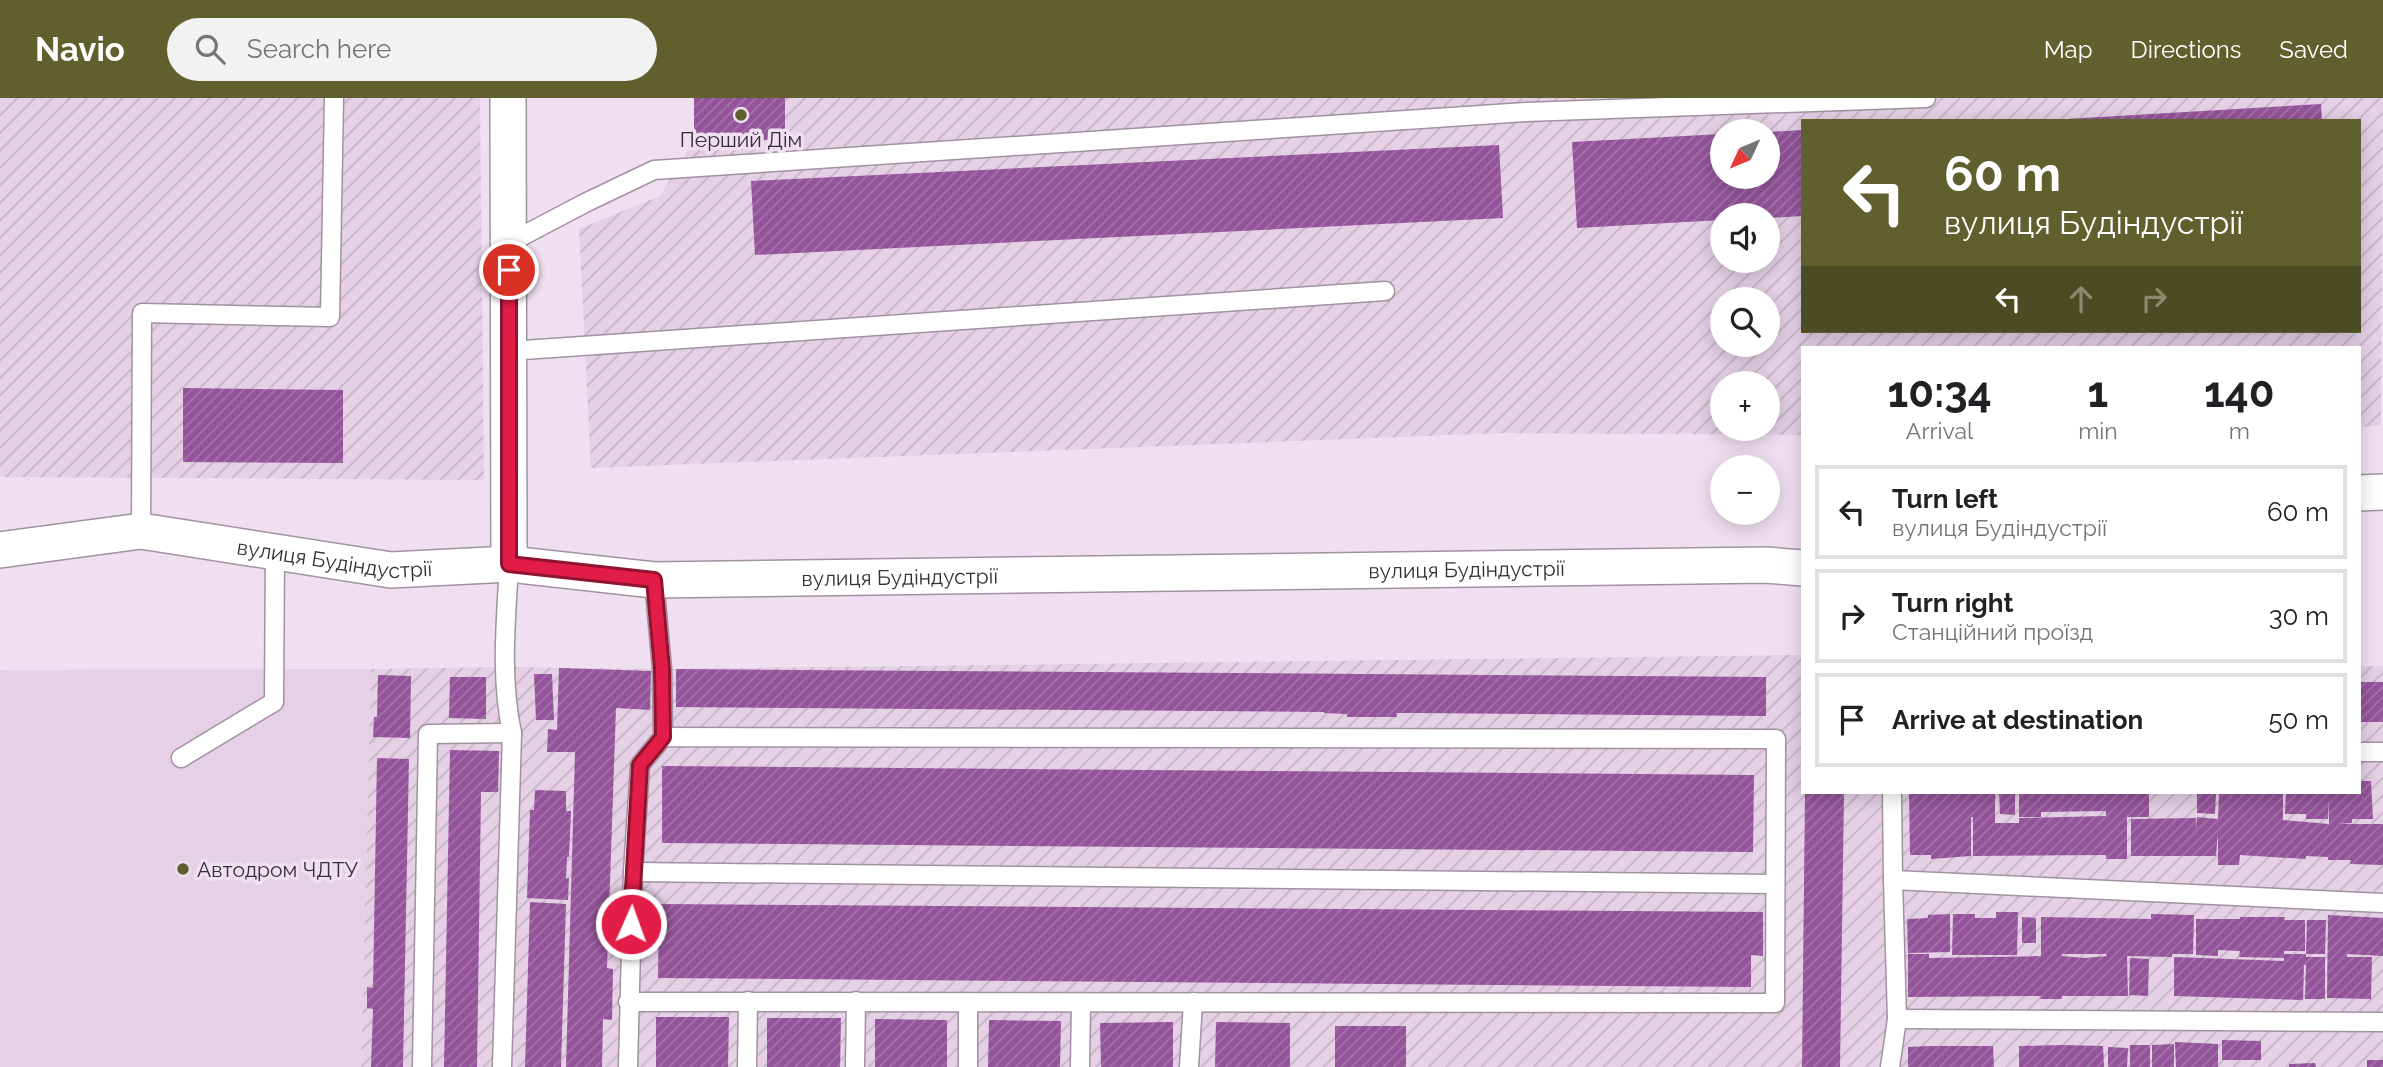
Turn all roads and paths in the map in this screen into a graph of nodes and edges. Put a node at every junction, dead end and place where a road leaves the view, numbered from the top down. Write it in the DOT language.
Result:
graph roads {
  1 [pos="334,98"];
  2 [pos="508,98"];
  3 [pos="1926,98"];
  4 [pos="509,243"];
  5 [pos="1385,291"];
  6 [pos="509,351"];
  7 [pos="2383,492"];
  8 [pos="2361,493"];
  9 [pos="141,531"];
  10 [pos="0,550"];
  11 [pos="275,551"];
  12 [pos="509,564"];
  13 [pos="1801,568"];
  14 [pos="654,580"];
  15 [pos="513,733"];
  16 [pos="663,737"];
  17 [pos="2361,752"];
  18 [pos="2383,752"];
  19 [pos="181,758"];
  20 [pos="1892,794"];
  21 [pos="633,872"];
  22 [pos="1892,880"];
  23 [pos="1774,884"];
  24 [pos="2383,903"];
  25 [pos="748,1001"];
  26 [pos="856,1001"];
  27 [pos="628,1002"];
  28 [pos="1193,1002"];
  29 [pos="968,1004"];
  30 [pos="1081,1004"];
  31 [pos="1897,1019"];
  32 [pos="2383,1022"];
  33 [pos="422,1067"];
  34 [pos="502,1067"];
  35 [pos="628,1067"];
  36 [pos="747,1067"];
  37 [pos="855,1067"];
  38 [pos="968,1067"];
  39 [pos="1080,1067"];
  40 [pos="1189,1067"];
  41 [pos="1890,1067"];
  1 -- 9 [label="lane"];
  2 -- 4 [label="street"];
  3 -- 4 [label="lane"];
  4 -- 6 [label="street"];
  5 -- 6 [label="lane"];
  6 -- 12 [label="street"];
  7 -- 8 [label="street"];
  9 -- 10 [label="street, вулиця Будіндустрії"];
  9 -- 11 [label="street, вулиця Будіндустрії"];
  11 -- 12 [label="street, вулиця Будіндустрії"];
  11 -- 19 [label="lane"];
  12 -- 14 [label="street, вулиця Будіндустрії"];
  12 -- 15 [label="lane"];
  13 -- 14 [label="street, вулиця Будіндустрії"];
  14 -- 16 [label="lane"];
  15 -- 33 [label="lane"];
  15 -- 34 [label="lane"];
  16 -- 21 [label="lane"];
  16 -- 23 [label="lane"];
  17 -- 18 [label="lane"];
  20 -- 22 [label="lane"];
  21 -- 23 [label="lane"];
  21 -- 27 [label="lane"];
  22 -- 24 [label="lane"];
  22 -- 31 [label="lane"];
  23 -- 28 [label="lane"];
  25 -- 26 [label="lane"];
  25 -- 27 [label="lane"];
  25 -- 36 [label="lane"];
  26 -- 29 [label="lane"];
  26 -- 37 [label="lane"];
  27 -- 35 [label="lane"];
  28 -- 30 [label="lane"];
  28 -- 40 [label="lane"];
  29 -- 30 [label="lane"];
  29 -- 38 [label="lane"];
  30 -- 39 [label="lane"];
  31 -- 32 [label="lane"];
  31 -- 41 [label="lane"];
}
